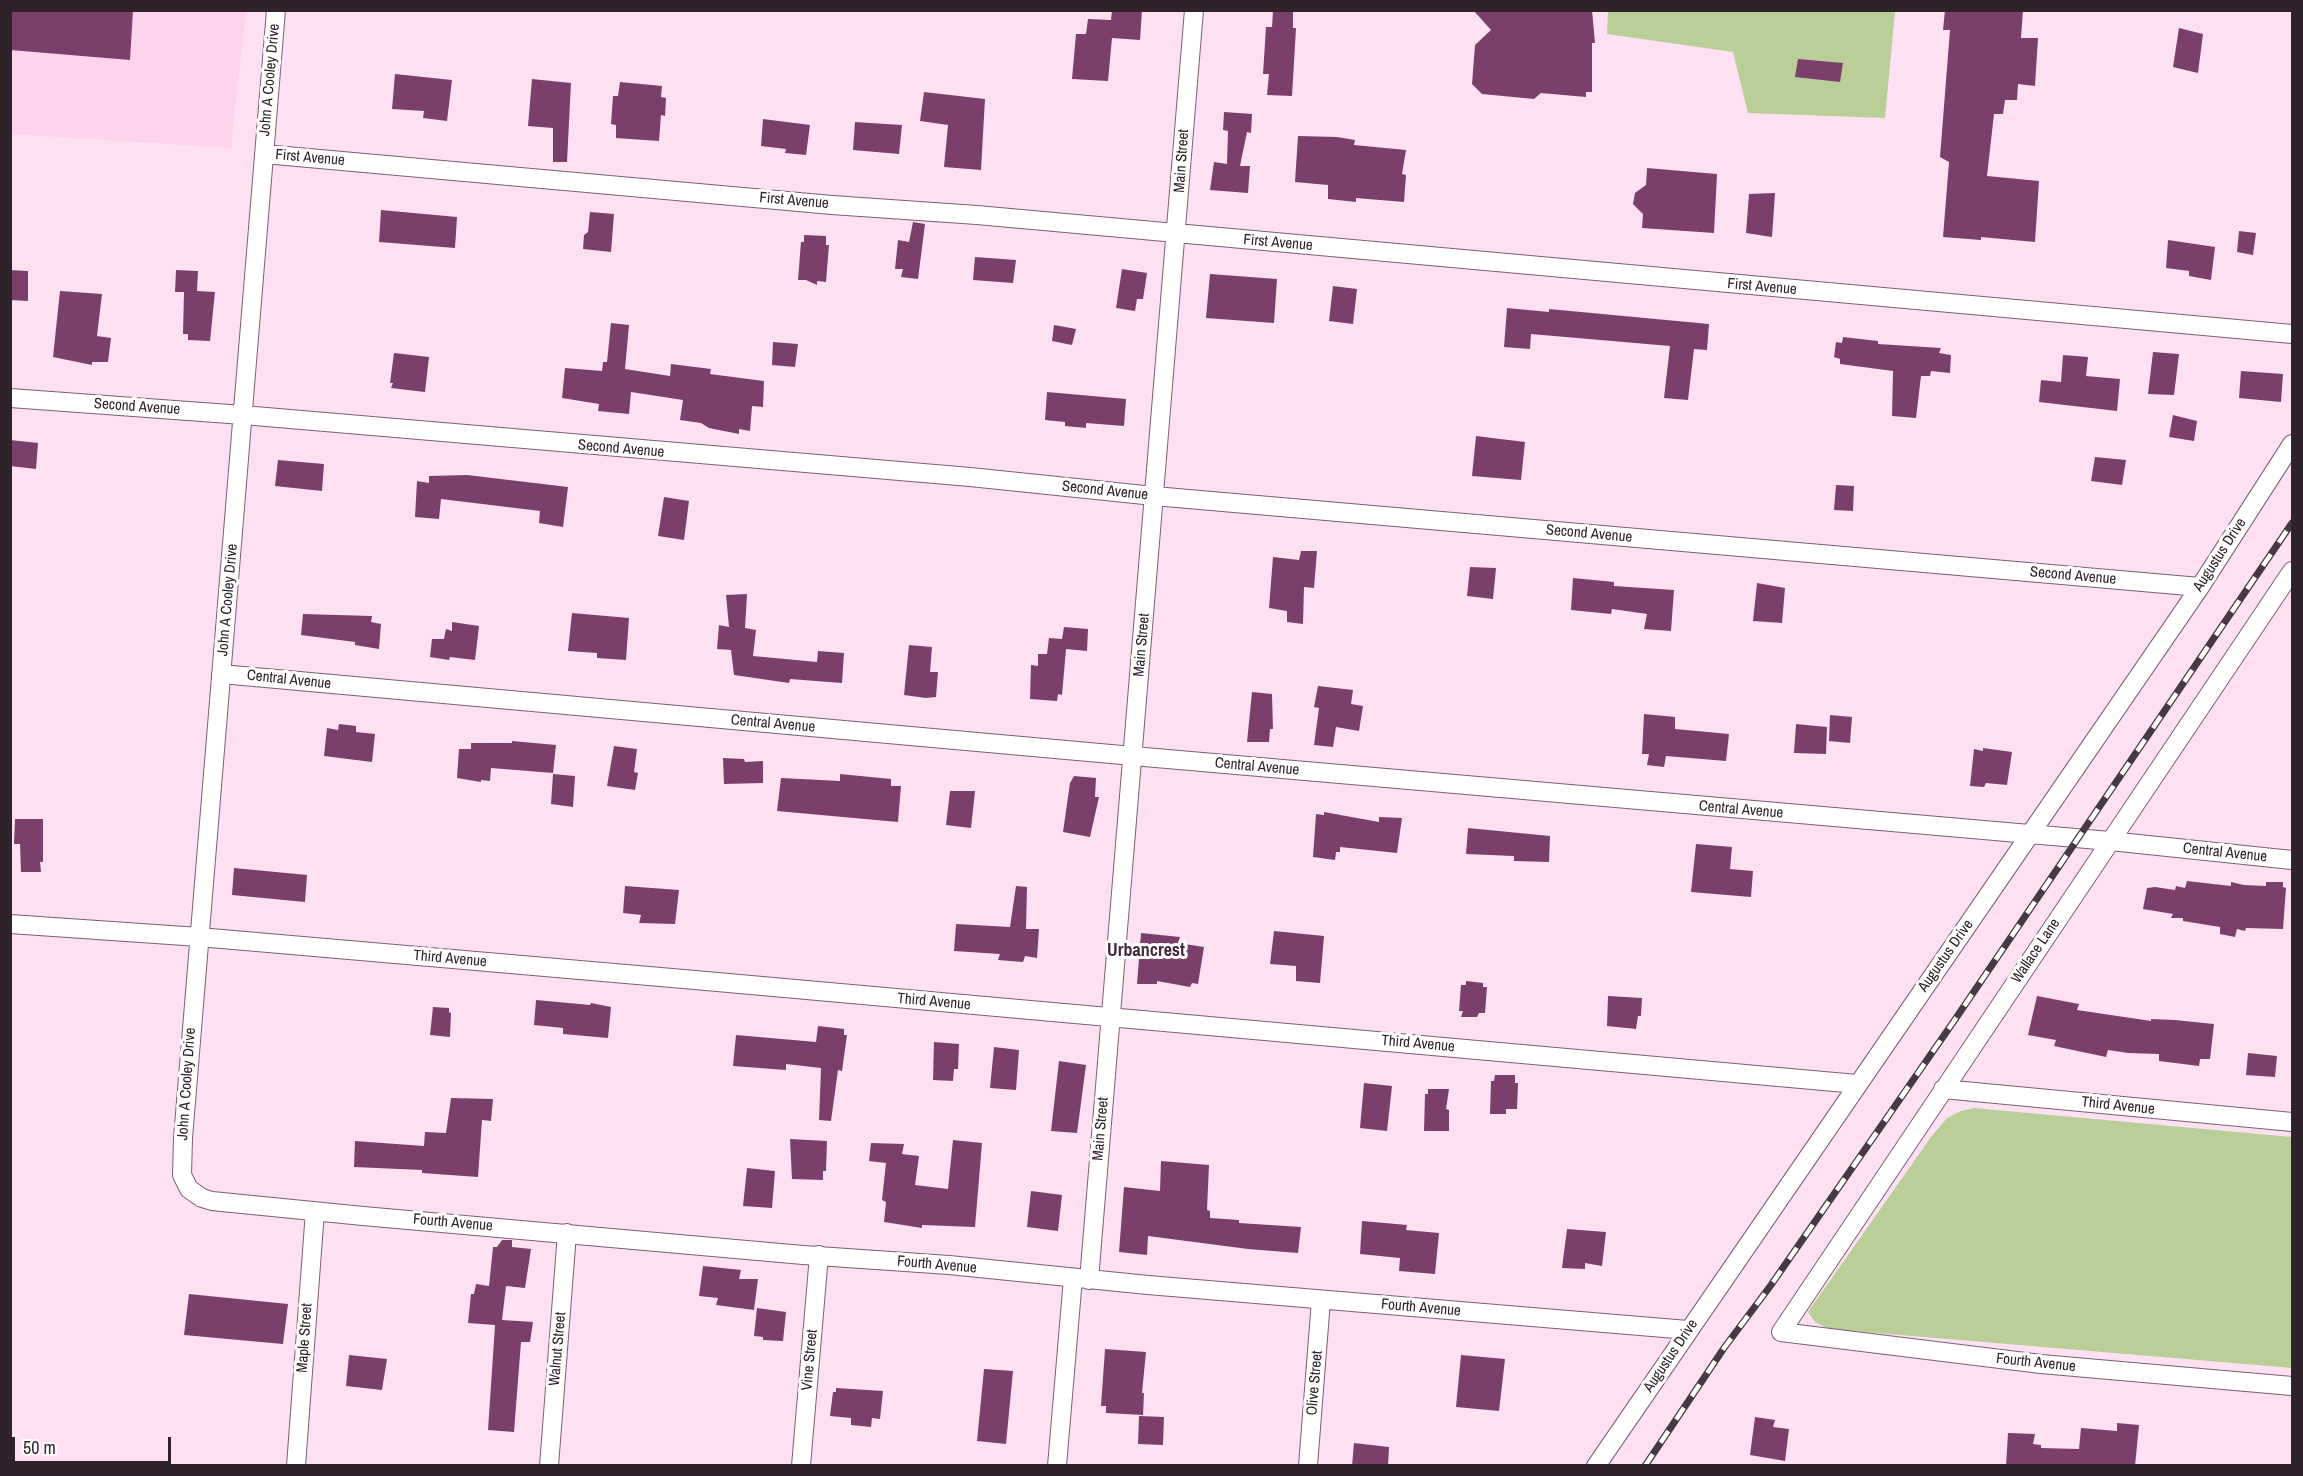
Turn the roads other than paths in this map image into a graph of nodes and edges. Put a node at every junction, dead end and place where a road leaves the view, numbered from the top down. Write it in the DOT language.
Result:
graph roads {
  1 [pos="276,10"];
  2 [pos="1194,10"];
  3 [pos="264,154"];
  4 [pos="1176,234"];
  5 [pos="2292,334"];
  6 [pos="10,398"];
  7 [pos="243,415"];
  8 [pos="2292,444"];
  9 [pos="1154,496"];
  10 [pos="2292,571"];
  11 [pos="2200,587"];
  12 [pos="2285,595"];
  13 [pos="221,674"];
  14 [pos="1133,756"];
  15 [pos="2031,835"];
  16 [pos="2110,841"];
  17 [pos="2292,860"];
  18 [pos="10,924"];
  19 [pos="199,937"];
  20 [pos="1111,1018"];
  21 [pos="1857,1084"];
  22 [pos="1943,1089"];
  23 [pos="2292,1122"];
  24 [pos="189,1189"];
  25 [pos="315,1211"];
  26 [pos="567,1233"];
  27 [pos="819,1255"];
  28 [pos="1081,1279"];
  29 [pos="1321,1300"];
  30 [pos="1688,1330"];
  31 [pos="1781,1332"];
  32 [pos="2292,1386"];
  33 [pos="296,1466"];
  34 [pos="549,1466"];
  35 [pos="801,1466"];
  36 [pos="1057,1466"];
  37 [pos="1308,1466"];
  38 [pos="1596,1466"];
  1 -- 3 [label="street, John A Cooley Drive"];
  2 -- 4 [label="street, Main Street"];
  3 -- 4 [label="street, First Avenue"];
  3 -- 7 [label="street, John A Cooley Drive"];
  4 -- 5 [label="street, First Avenue"];
  4 -- 9 [label="street, Main Street"];
  6 -- 7 [label="street, Second Avenue"];
  7 -- 9 [label="street, Second Avenue"];
  7 -- 13 [label="street, John A Cooley Drive"];
  8 -- 11 [label="street, Augustus Drive"];
  9 -- 11 [label="street, Second Avenue"];
  9 -- 14 [label="street, Main Street"];
  10 -- 12 [label="street, Wallace Lane"];
  11 -- 15 [label="street, Augustus Drive"];
  12 -- 16 [label="street, Wallace Lane"];
  13 -- 14 [label="street, Central Avenue"];
  13 -- 19 [label="street, John A Cooley Drive"];
  14 -- 15 [label="street, Central Avenue"];
  14 -- 20 [label="street, Main Street"];
  15 -- 16 [label="street, Central Avenue"];
  15 -- 21 [label="street, Augustus Drive"];
  16 -- 17 [label="street, Central Avenue"];
  16 -- 22 [label="street, Wallace Lane"];
  18 -- 19 [label="street, Third Avenue"];
  19 -- 20 [label="street, Third Avenue"];
  19 -- 24 [label="street, John A Cooley Drive"];
  20 -- 21 [label="street, Third Avenue"];
  20 -- 28 [label="street, Main Street"];
  21 -- 30 [label="street, Augustus Drive"];
  22 -- 23 [label="street, Third Avenue"];
  22 -- 31 [label="street, Wallace Lane"];
  24 -- 25 [label="street, Fourth Avenue"];
  25 -- 26 [label="street, Fourth Avenue"];
  25 -- 33 [label="street, Maple Street"];
  26 -- 27 [label="street, Fourth Avenue"];
  26 -- 34 [label="street, Walnut Street"];
  27 -- 28 [label="street, Fourth Avenue"];
  27 -- 35 [label="street, Vine Street"];
  28 -- 29 [label="street, Fourth Avenue"];
  28 -- 36 [label="street, Main Street"];
  29 -- 30 [label="street, Fourth Avenue"];
  29 -- 37 [label="street, Olive Street"];
  30 -- 38 [label="street, Augustus Drive"];
  31 -- 32 [label="street, Fourth Avenue"];
}
